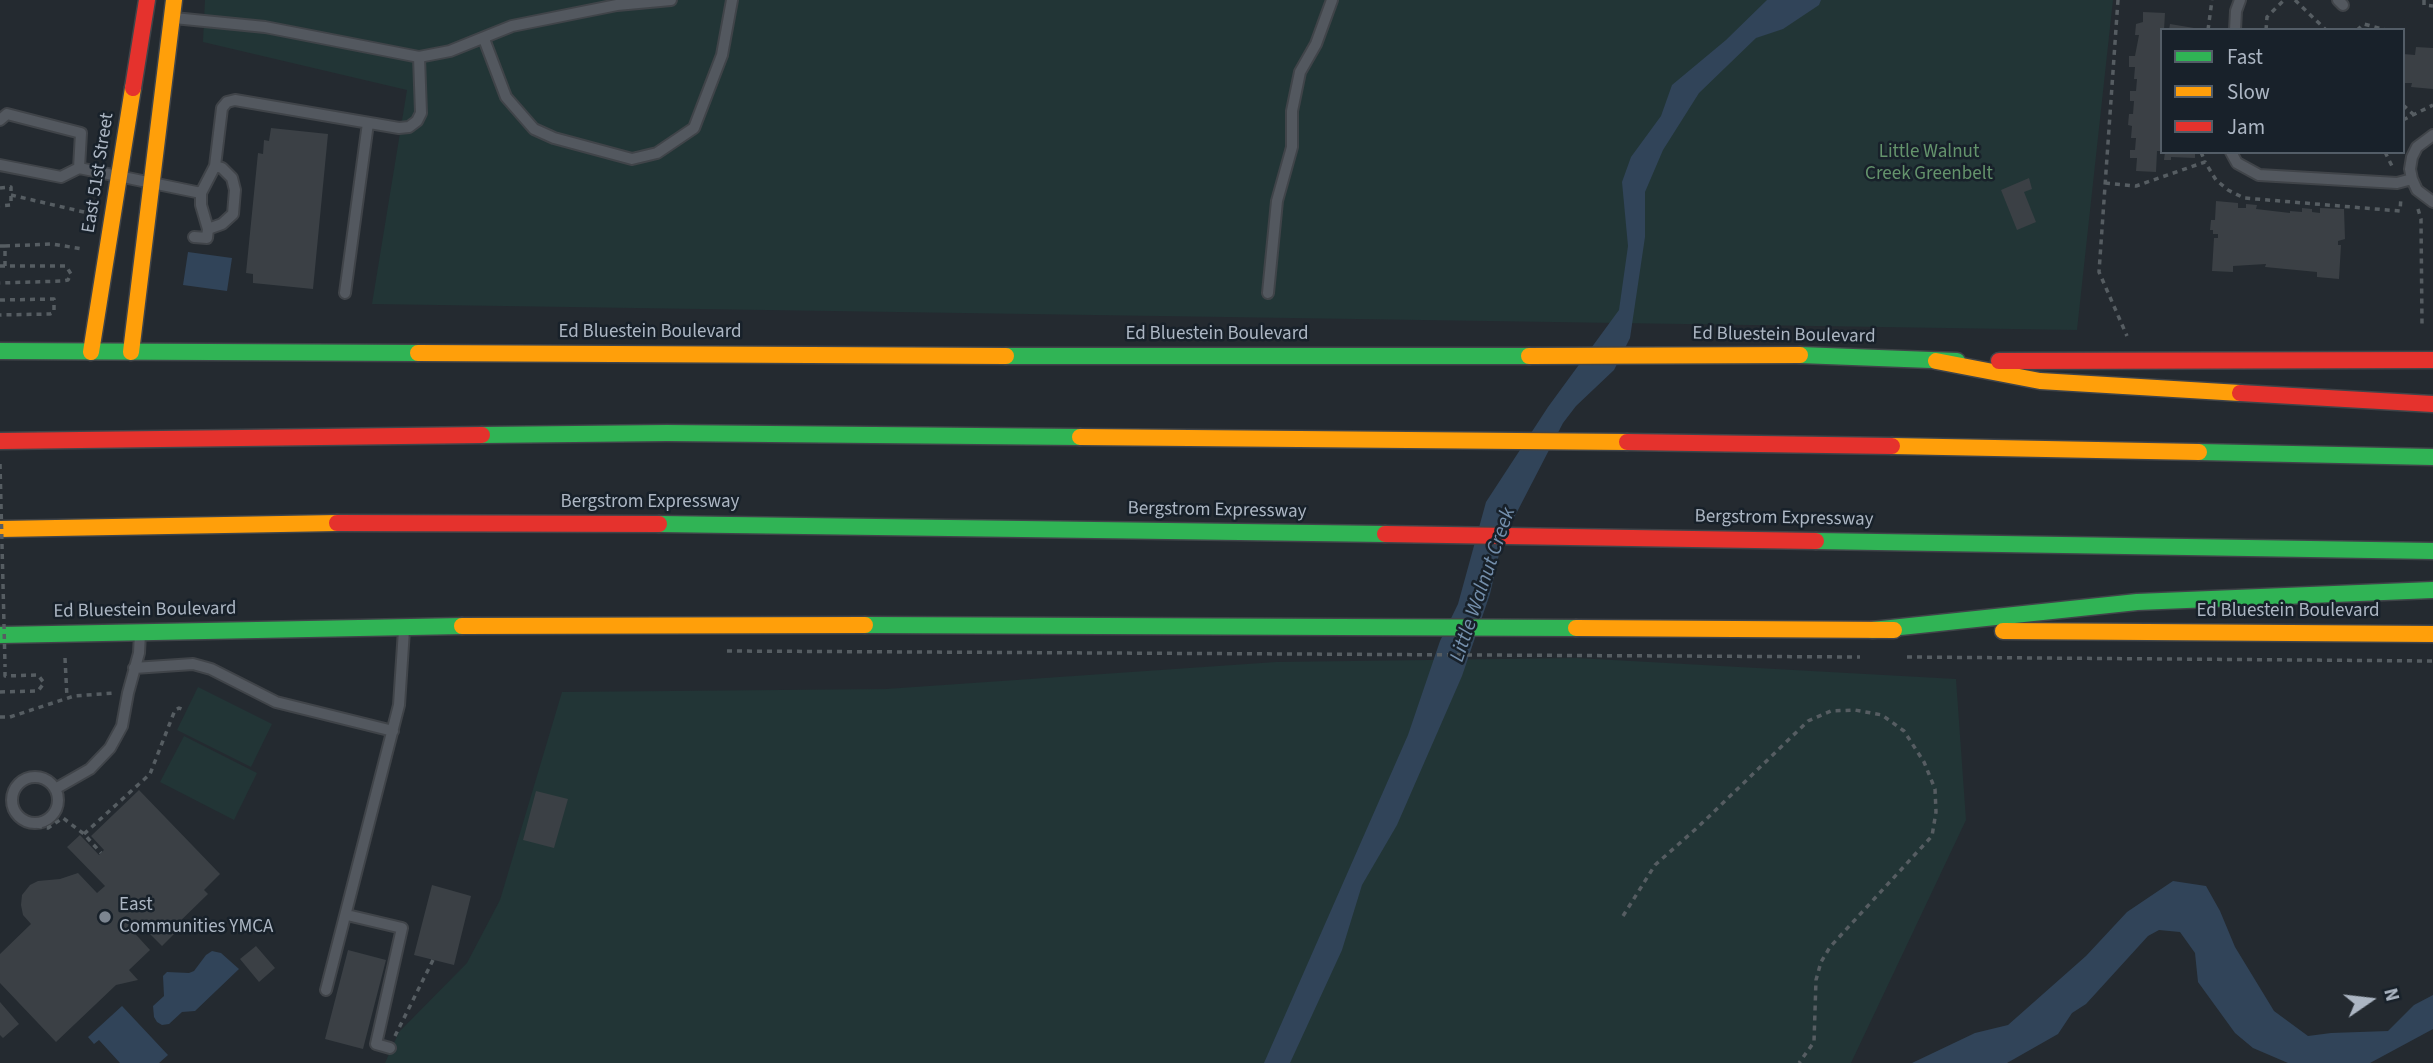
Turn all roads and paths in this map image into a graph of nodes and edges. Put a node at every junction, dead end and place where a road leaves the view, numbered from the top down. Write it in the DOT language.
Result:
graph roads {
  1 [pos="147,0"];
  2 [pos="154,0"];
  3 [pos="174,0"];
  4 [pos="671,0"];
  5 [pos="732,0"];
  6 [pos="1332,0"];
  7 [pos="2118,0"];
  8 [pos="2212,0"];
  9 [pos="2240,0"];
  10 [pos="2284,0"];
  11 [pos="2295,0"];
  12 [pos="2424,0"];
  13 [pos="2433,6"];
  14 [pos="171,18"];
  15 [pos="2208,28"];
  16 [pos="2235,28"];
  17 [pos="2266,28"];
  18 [pos="2324,28"];
  19 [pos="2359,28"];
  20 [pos="2379,28"];
  21 [pos="484,39"];
  22 [pos="419,57"];
  23 [pos="2433,105"];
  24 [pos="2405,107"];
  25 [pos="2413,114"];
  26 [pos="2405,119"];
  27 [pos="0,120"];
  28 [pos="368,122"];
  29 [pos="2433,135"];
  30 [pos="2202,154"];
  31 [pos="2232,154"];
  32 [pos="2385,154"];
  33 [pos="2205,162"];
  34 [pos="0,165"];
  35 [pos="215,166"];
  36 [pos="2392,166"];
  37 [pos="79,168"];
  38 [pos="120,178"];
  39 [pos="2412,180"];
  40 [pos="151,183"];
  41 [pos="2105,183"];
  42 [pos="0,188"];
  43 [pos="201,193"];
  44 [pos="11,195"];
  45 [pos="2408,199"];
  46 [pos="2433,202"];
  47 [pos="0,205"];
  48 [pos="132,207"];
  49 [pos="2417,207"];
  50 [pos="96,215"];
  51 [pos="208,229"];
  52 [pos="194,237"];
  53 [pos="2,246"];
  54 [pos="92,251"];
  55 [pos="3,266"];
  56 [pos="0,283"];
  57 [pos="345,293"];
  58 [pos="1268,293"];
  59 [pos="0,300"];
  60 [pos="0,315"];
  61 [pos="2422,325"];
  62 [pos="2127,336"];
  63 [pos="0,351"];
  64 [pos="91,352"];
  65 [pos="131,352"];
  66 [pos="2433,360"];
  67 [pos="1936,361"];
  68 [pos="2433,404"];
  69 [pos="0,441"];
  70 [pos="2433,457"];
  71 [pos="0,464"];
  72 [pos="258,524"];
  73 [pos="0,529"];
  74 [pos="205,541"];
  75 [pos="2433,551"];
  76 [pos="2433,590"];
  77 [pos="404,627"];
  78 [pos="1872,630"];
  79 [pos="141,632"];
  80 [pos="2433,634"];
  81 [pos="0,635"];
  82 [pos="723,651"];
  83 [pos="65,654"];
  84 [pos="13,656"];
  85 [pos="0,657"];
  86 [pos="1873,657"];
  87 [pos="1900,657"];
  88 [pos="2433,661"];
  89 [pos="134,668"];
  90 [pos="0,692"];
  91 [pos="128,693"];
  92 [pos="67,698"];
  93 [pos="184,710"];
  94 [pos="0,717"];
  95 [pos="393,731"];
  96 [pos="55,789"];
  97 [pos="37,826"];
  98 [pos="84,834"];
  99 [pos="101,853"];
  100 [pos="347,915"];
  101 [pos="1623,916"];
  102 [pos="433,960"];
  103 [pos="326,990"];
  104 [pos="390,1048"];
  105 [pos="1799,1063"];
  1 -- 38 [label="main road, East 51st Street"];
  2 -- 14 [label="main road"];
  3 -- 14 [label="main road, East 51st Street"];
  4 -- 21 [label="lane"];
  5 -- 21 [label="lane"];
  6 -- 58 [label="lane"];
  7 -- 41 [label="path"];
  8 -- 15 [label="path"];
  9 -- 16 [label="lane"];
  10 -- 17 [label="path"];
  11 -- 18 [label="path"];
  12 -- 13 [label="path"];
  14 -- 22 [label="lane"];
  14 -- 40 [label="main road, East 51st Street"];
  19 -- 20 [label="path"];
  21 -- 22 [label="lane"];
  22 -- 28 [label="lane"];
  23 -- 25 [label="path"];
  24 -- 25 [label="path"];
  25 -- 26 [label="path"];
  27 -- 37 [label="lane"];
  28 -- 35 [label="lane"];
  28 -- 57 [label="lane"];
  29 -- 39 [label="lane"];
  30 -- 33 [label="path"];
  31 -- 39 [label="lane"];
  32 -- 36 [label="path"];
  33 -- 41 [label="path"];
  33 -- 45 [label="path"];
  34 -- 37 [label="lane"];
  35 -- 43 [label="lane"];
  35 -- 51 [label="lane"];
  37 -- 38 [label="lane"];
  38 -- 40 [label="lane"];
  38 -- 48 [label="main road, East 51st Street"];
  39 -- 46 [label="lane"];
  40 -- 43 [label="lane"];
  40 -- 48 [label="main road, East 51st Street"];
  41 -- 62 [label="path"];
  42 -- 44 [label="path"];
  43 -- 51 [label="lane"];
  44 -- 47 [label="path"];
  44 -- 50 [label="path"];
  48 -- 64 [label="main road, East 51st Street"];
  48 -- 65 [label="main road, East 51st Street"];
  49 -- 61 [label="path"];
  51 -- 52 [label="lane"];
  53 -- 54 [label="path"];
  53 -- 55 [label="path"];
  55 -- 56 [label="path"];
  59 -- 60 [label="path"];
  63 -- 64 [label="main road, Ed Bluestein Boulevard"];
  64 -- 65 [label="main road, Ed Bluestein Boulevard"];
  65 -- 67 [label="main road, Ed Bluestein Boulevard"];
  66 -- 67 [label="main road, Ed Bluestein Boulevard"];
  67 -- 68 [label="main road"];
  69 -- 70 [label="main road"];
  71 -- 90 [label="path, bridge"];
  72 -- 73 [label="main road, Bergstrom Expressway"];
  72 -- 74 [label="main road"];
  72 -- 75 [label="main road, Bergstrom Expressway"];
  76 -- 78 [label="main road"];
  77 -- 78 [label="main road, Ed Bluestein Boulevard"];
  77 -- 79 [label="main road, Ed Bluestein Boulevard"];
  77 -- 95 [label="lane"];
  78 -- 80 [label="main road, Ed Bluestein Boulevard"];
  79 -- 81 [label="main road, Ed Bluestein Boulevard"];
  79 -- 89 [label="lane"];
  82 -- 86 [label="path"];
  83 -- 92 [label="path"];
  84 -- 85 [label="path"];
  87 -- 88 [label="path"];
  89 -- 91 [label="lane"];
  89 -- 95 [label="lane"];
  91 -- 92 [label="path"];
  91 -- 96 [label="lane"];
  92 -- 94 [label="path"];
  93 -- 98 [label="path"];
  95 -- 100 [label="lane"];
  96 -- 96 [label="lane"];
  97 -- 98 [label="path"];
  98 -- 99 [label="path"];
  100 -- 103 [label="lane"];
  100 -- 104 [label="lane"];
  101 -- 105 [label="path"];
  102 -- 104 [label="path"];
}
